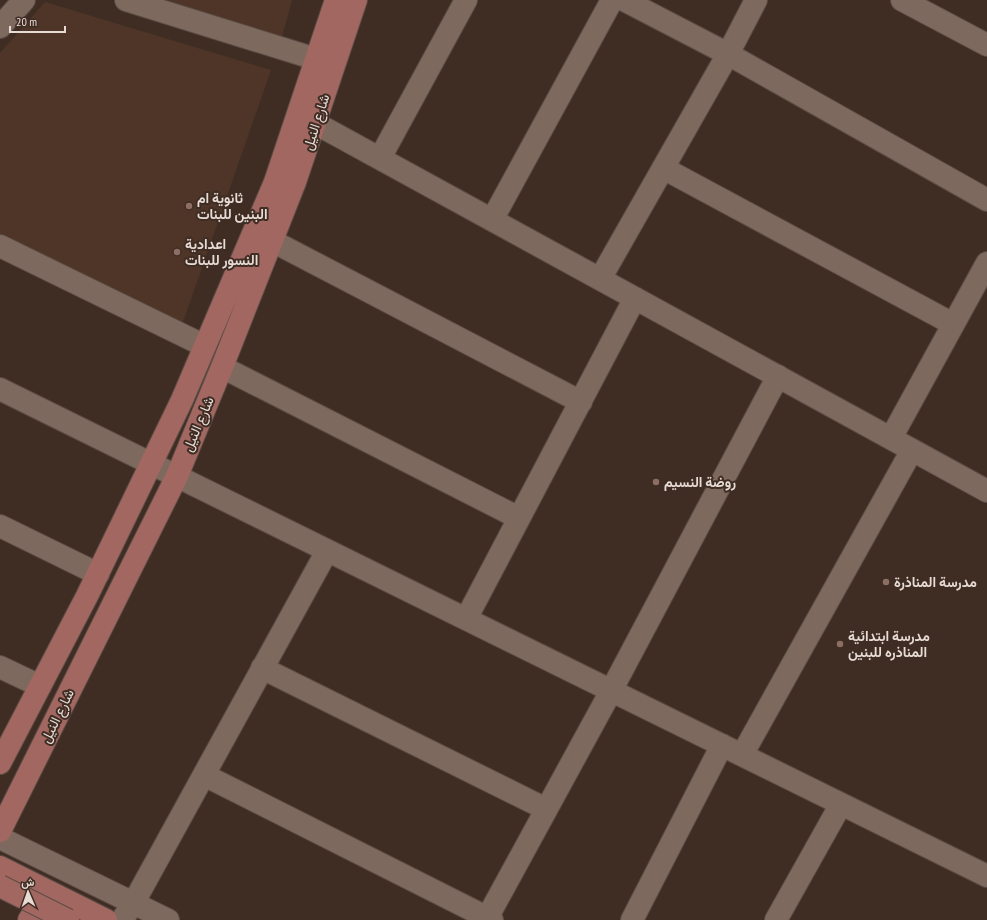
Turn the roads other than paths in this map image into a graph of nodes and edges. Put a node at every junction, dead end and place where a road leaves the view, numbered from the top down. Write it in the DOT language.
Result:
graph roads {
  1 [pos="24,0"];
  2 [pos="126,0"];
  3 [pos="336,0"];
  4 [pos="356,0"];
  5 [pos="466,0"];
  6 [pos="612,0"];
  7 [pos="624,0"];
  8 [pos="756,0"];
  9 [pos="902,0"];
  10 [pos="0,27"];
  11 [pos="987,45"];
  12 [pos="728,54"];
  13 [pos="316,60"];
  14 [pos="315,123"];
  15 [pos="380,158"];
  16 [pos="663,168"];
  17 [pos="987,200"];
  18 [pos="492,220"];
  19 [pos="263,236"];
  20 [pos="0,246"];
  21 [pos="987,263"];
  22 [pos="600,279"];
  23 [pos="635,298"];
  24 [pos="953,324"];
  25 [pos="205,346"];
  26 [pos="222,367"];
  27 [pos="778,376"];
  28 [pos="0,389"];
  29 [pos="581,402"];
  30 [pos="891,438"];
  31 [pos="912,450"];
  32 [pos="152,463"];
  33 [pos="176,476"];
  34 [pos="987,491"];
  35 [pos="519,518"];
  36 [pos="0,526"];
  37 [pos="327,551"];
  38 [pos="98,574"];
  39 [pos="466,619"];
  40 [pos="0,667"];
  41 [pos="262,668"];
  42 [pos="40,686"];
  43 [pos="611,691"];
  44 [pos="722,746"];
  45 [pos="742,755"];
  46 [pos="0,763"];
  47 [pos="204,775"];
  48 [pos="841,804"];
  49 [pos="546,809"];
  50 [pos="0,831"];
  51 [pos="0,838"];
  52 [pos="0,867"];
  53 [pos="987,876"];
  54 [pos="0,886"];
  55 [pos="128,911"];
  56 [pos="102,918"];
  57 [pos="783,918"];
  58 [pos="488,919"];
  59 [pos="29,920"];
  60 [pos="68,920"];
  61 [pos="168,920"];
  62 [pos="632,920"];
  1 -- 10 [label="street"];
  2 -- 13 [label="street"];
  3 -- 13 [label="main road"];
  4 -- 14 [label="main road, شارع النيل"];
  5 -- 15 [label="street"];
  6 -- 18 [label="street"];
  7 -- 12 [label="street"];
  8 -- 12 [label="street"];
  9 -- 11 [label="street"];
  12 -- 16 [label="street"];
  12 -- 17 [label="street"];
  13 -- 19 [label="main road"];
  14 -- 15 [label="street"];
  14 -- 19 [label="main road, شارع النيل"];
  15 -- 18 [label="street"];
  16 -- 22 [label="street"];
  16 -- 24 [label="street"];
  18 -- 22 [label="street"];
  19 -- 25 [label="main road"];
  19 -- 26 [label="main road, شارع النيل"];
  19 -- 29 [label="street"];
  20 -- 25 [label="street"];
  21 -- 24 [label="street"];
  22 -- 23 [label="street"];
  23 -- 27 [label="street"];
  23 -- 29 [label="street"];
  24 -- 30 [label="street"];
  25 -- 32 [label="main road"];
  26 -- 33 [label="main road, شارع النيل"];
  26 -- 35 [label="street"];
  27 -- 30 [label="street"];
  27 -- 43 [label="street"];
  28 -- 32 [label="street"];
  29 -- 35 [label="street"];
  30 -- 31 [label="street"];
  31 -- 34 [label="street"];
  31 -- 45 [label="street"];
  32 -- 33 [label="street"];
  32 -- 38 [label="main road"];
  33 -- 37 [label="street"];
  33 -- 50 [label="main road, شارع النيل"];
  35 -- 39 [label="street"];
  36 -- 38 [label="street"];
  37 -- 39 [label="street"];
  37 -- 41 [label="street"];
  38 -- 42 [label="main road"];
  39 -- 43 [label="street"];
  40 -- 42 [label="street"];
  41 -- 47 [label="street"];
  41 -- 49 [label="street"];
  42 -- 46 [label="main road"];
  43 -- 44 [label="street"];
  43 -- 49 [label="street"];
  44 -- 45 [label="street"];
  44 -- 62 [label="street"];
  45 -- 48 [label="street"];
  47 -- 55 [label="street"];
  47 -- 58 [label="street"];
  48 -- 53 [label="street"];
  48 -- 57 [label="street"];
  49 -- 58 [label="street"];
  51 -- 55 [label="street"];
  52 -- 56 [label="main road"];
  54 -- 60 [label="main road, bridge"];
  55 -- 61 [label="street"];
  56 -- 59 [label="main road"];
}
